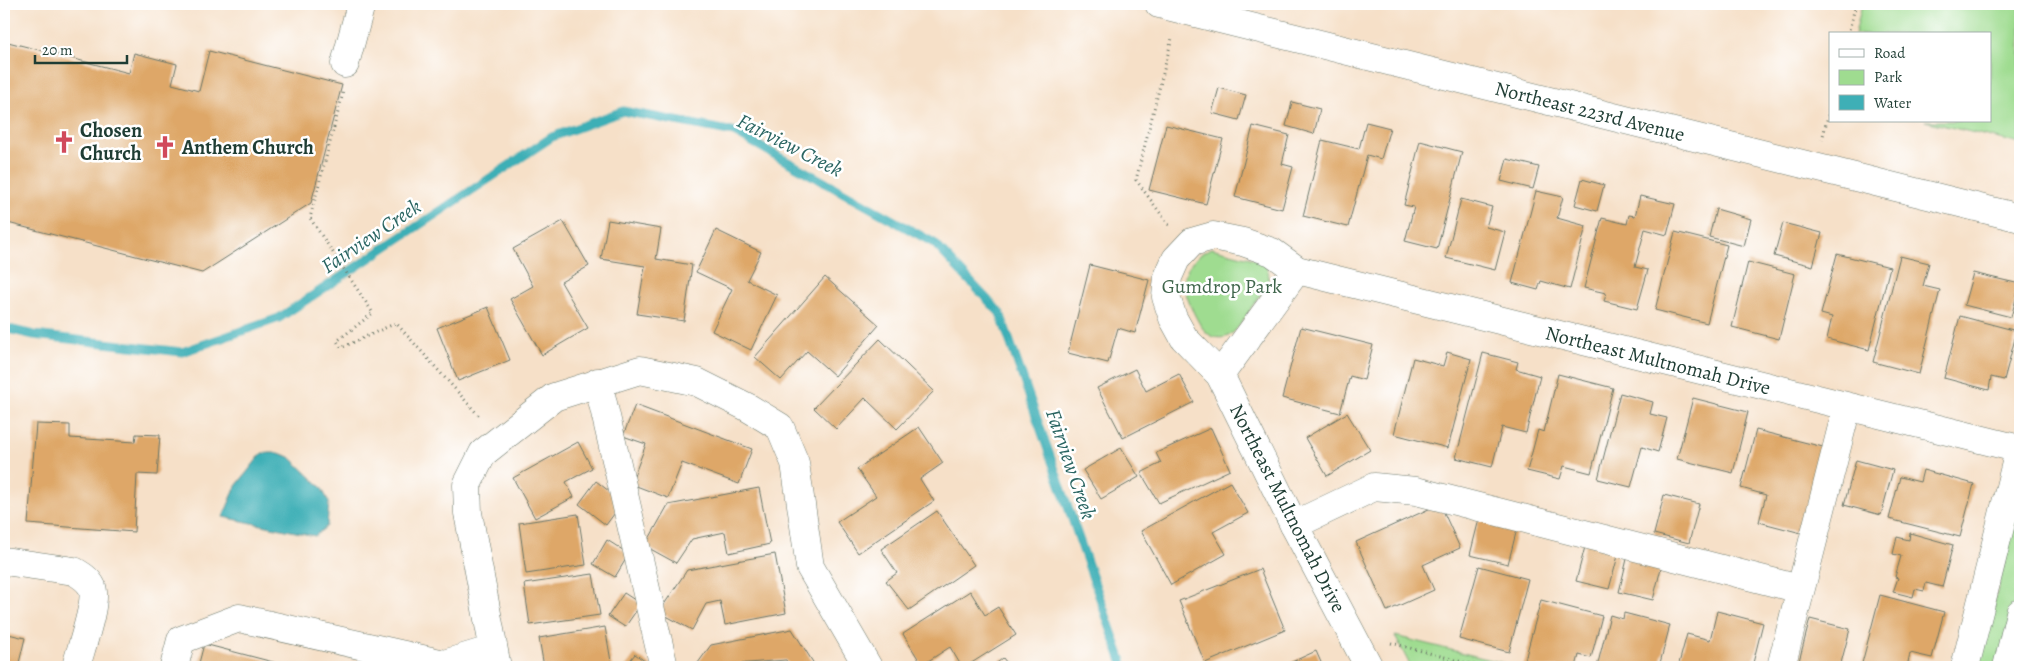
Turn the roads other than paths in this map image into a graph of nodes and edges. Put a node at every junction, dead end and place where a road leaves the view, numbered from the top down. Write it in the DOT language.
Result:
graph roads {
  1 [pos="361,4"];
  2 [pos="1170,6"];
  3 [pos="345,74"];
  4 [pos="2020,218"];
  5 [pos="1297,270"];
  6 [pos="1220,375"];
  7 [pos="598,382"];
  8 [pos="1847,407"];
  9 [pos="2020,448"];
  10 [pos="1294,525"];
  11 [pos="4,561"];
  12 [pos="1800,589"];
  13 [pos="2020,613"];
  14 [pos="495,658"];
  15 [pos="1366,660"];
  16 [pos="76,667"];
  17 [pos="174,667"];
  18 [pos="664,667"];
  19 [pos="868,667"];
  20 [pos="1781,667"];
  21 [pos="1965,667"];
  22 [pos="2007,667"];
  1 -- 3 [label="street"];
  2 -- 4 [label="street, Northeast 223rd Avenue"];
  5 -- 6 [label="street"];
  5 -- 6 [label="street, Northeast Multnomah Drive"];
  5 -- 8 [label="street, Northeast Multnomah Drive"];
  6 -- 10 [label="street, Northeast Multnomah Drive"];
  7 -- 14 [label="street"];
  7 -- 18 [label="street"];
  7 -- 19 [label="street"];
  8 -- 9 [label="street, Northeast Multnomah Drive"];
  8 -- 12 [label="street"];
  9 -- 21 [label="street"];
  10 -- 12 [label="street"];
  10 -- 15 [label="street, Northeast Multnomah Drive"];
  11 -- 16 [label="street"];
  12 -- 20 [label="street"];
  13 -- 22 [label="street"];
  14 -- 17 [label="street"];
}
